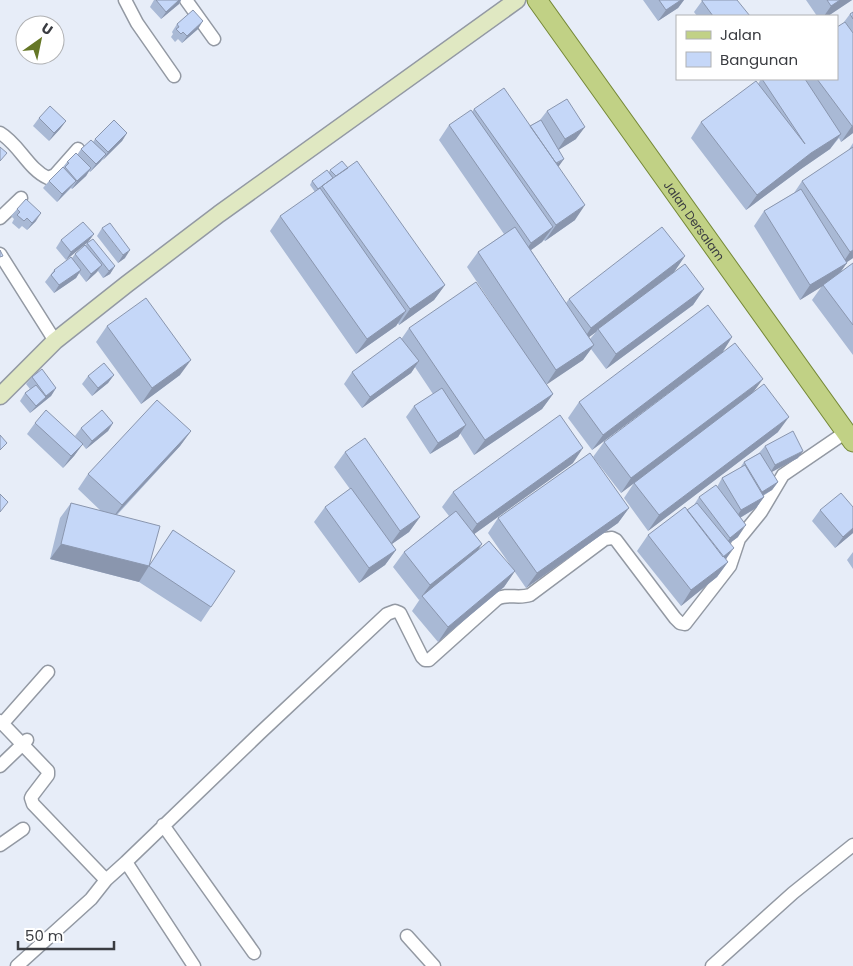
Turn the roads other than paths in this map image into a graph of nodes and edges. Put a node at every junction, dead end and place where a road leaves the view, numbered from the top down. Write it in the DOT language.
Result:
graph roads {
  1 [pos="125,0"];
  2 [pos="186,0"];
  3 [pos="517,0"];
  4 [pos="536,0"];
  5 [pos="214,39"];
  6 [pos="174,76"];
  7 [pos="0,133"];
  8 [pos="78,149"];
  9 [pos="21,198"];
  10 [pos="0,218"];
  11 [pos="0,254"];
  12 [pos="55,341"];
  13 [pos="0,396"];
  14 [pos="849,437"];
  15 [pos="48,672"];
  16 [pos="1,722"];
  17 [pos="25,743"];
  18 [pos="0,766"];
  19 [pos="163,826"];
  20 [pos="23,829"];
  21 [pos="0,845"];
  22 [pos="853,845"];
  23 [pos="126,862"];
  24 [pos="106,880"];
  25 [pos="407,936"];
  26 [pos="254,953"];
  27 [pos="17,966"];
  28 [pos="194,966"];
  29 [pos="434,966"];
  30 [pos="712,966"];
  1 -- 6 [label="street"];
  2 -- 5 [label="street"];
  3 -- 12 [label="main road"];
  4 -- 14 [label="main road, Jalan Dersalam"];
  7 -- 8 [label="street"];
  9 -- 10 [label="street"];
  11 -- 12 [label="street"];
  12 -- 13 [label="main road"];
  14 -- 19 [label="street"];
  15 -- 16 [label="street"];
  16 -- 17 [label="street"];
  17 -- 18 [label="street"];
  17 -- 24 [label="street"];
  19 -- 23 [label="street"];
  19 -- 26 [label="street"];
  20 -- 21 [label="street"];
  22 -- 30 [label="street"];
  23 -- 24 [label="street"];
  23 -- 28 [label="street"];
  24 -- 27 [label="street"];
  25 -- 29 [label="street"];
}
